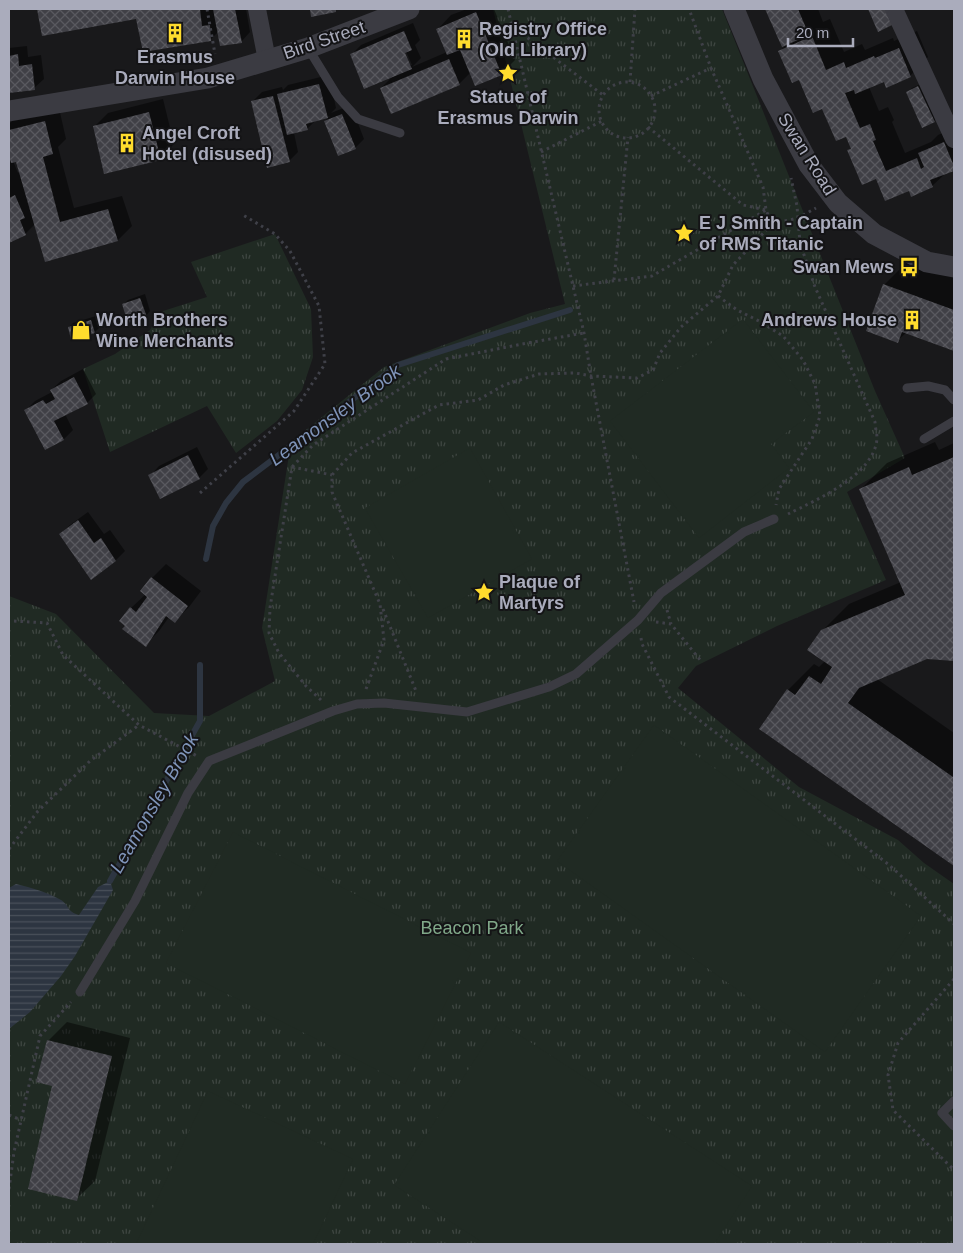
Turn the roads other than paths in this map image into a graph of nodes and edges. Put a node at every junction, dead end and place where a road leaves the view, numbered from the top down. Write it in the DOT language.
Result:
graph roads {
  1 [pos="257,9"];
  2 [pos="409,9"];
  3 [pos="734,9"];
  4 [pos="894,9"];
  5 [pos="308,48"];
  6 [pos="266,60"];
  7 [pos="9,111"];
  8 [pos="400,133"];
  9 [pos="954,138"];
  10 [pos="954,267"];
  11 [pos="907,388"];
  12 [pos="954,400"];
  13 [pos="954,421"];
  14 [pos="924,439"];
  15 [pos="774,519"];
  16 [pos="80,992"];
  17 [pos="954,1101"];
  18 [pos="954,1126"];
  1 -- 6 [label="street"];
  2 -- 5 [label="street, Bird Street"];
  3 -- 10 [label="street, Swan Road"];
  4 -- 9 [label="street"];
  5 -- 6 [label="street, Bird Street"];
  5 -- 8 [label="lane"];
  6 -- 7 [label="street, Bird Street"];
  11 -- 12 [label="lane"];
  13 -- 14 [label="lane"];
  15 -- 16 [label="lane"];
  17 -- 18 [label="lane"];
}
